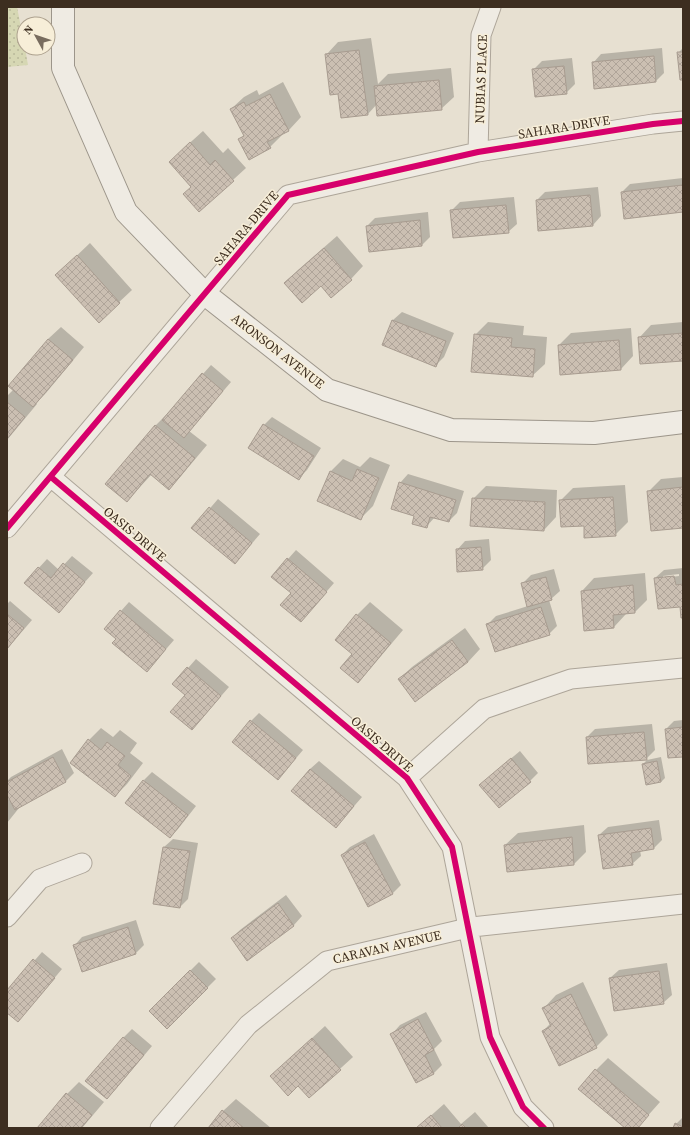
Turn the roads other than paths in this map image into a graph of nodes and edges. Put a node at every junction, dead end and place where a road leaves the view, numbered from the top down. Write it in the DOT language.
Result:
graph roads {
  1 [pos="63,7"];
  2 [pos="491,7"];
  3 [pos="683,121"];
  4 [pos="478,152"];
  5 [pos="205,294"];
  6 [pos="683,422"];
  7 [pos="51,477"];
  8 [pos="7,528"];
  9 [pos="683,668"];
  10 [pos="407,778"];
  11 [pos="82,863"];
  12 [pos="683,904"];
  13 [pos="7,917"];
  14 [pos="469,928"];
  15 [pos="160,1128"];
  16 [pos="544,1128"];
  1 -- 5 [label="main road, ARONSON AVENUE"];
  2 -- 4 [label="street, NUBIAS PLACE"];
  3 -- 4 [label="street, SAHARA DRIVE"];
  4 -- 5 [label="street, SAHARA DRIVE"];
  5 -- 6 [label="main road, ARONSON AVENUE"];
  5 -- 7 [label="street, SAHARA DRIVE"];
  7 -- 8 [label="street, SAHARA DRIVE"];
  7 -- 10 [label="street, OASIS DRIVE"];
  9 -- 10 [label="street"];
  10 -- 14 [label="street, OASIS DRIVE"];
  11 -- 13 [label="street"];
  12 -- 14 [label="street, CARAVAN AVENUE"];
  14 -- 15 [label="street, CARAVAN AVENUE"];
  14 -- 16 [label="street, OASIS DRIVE"];
}
